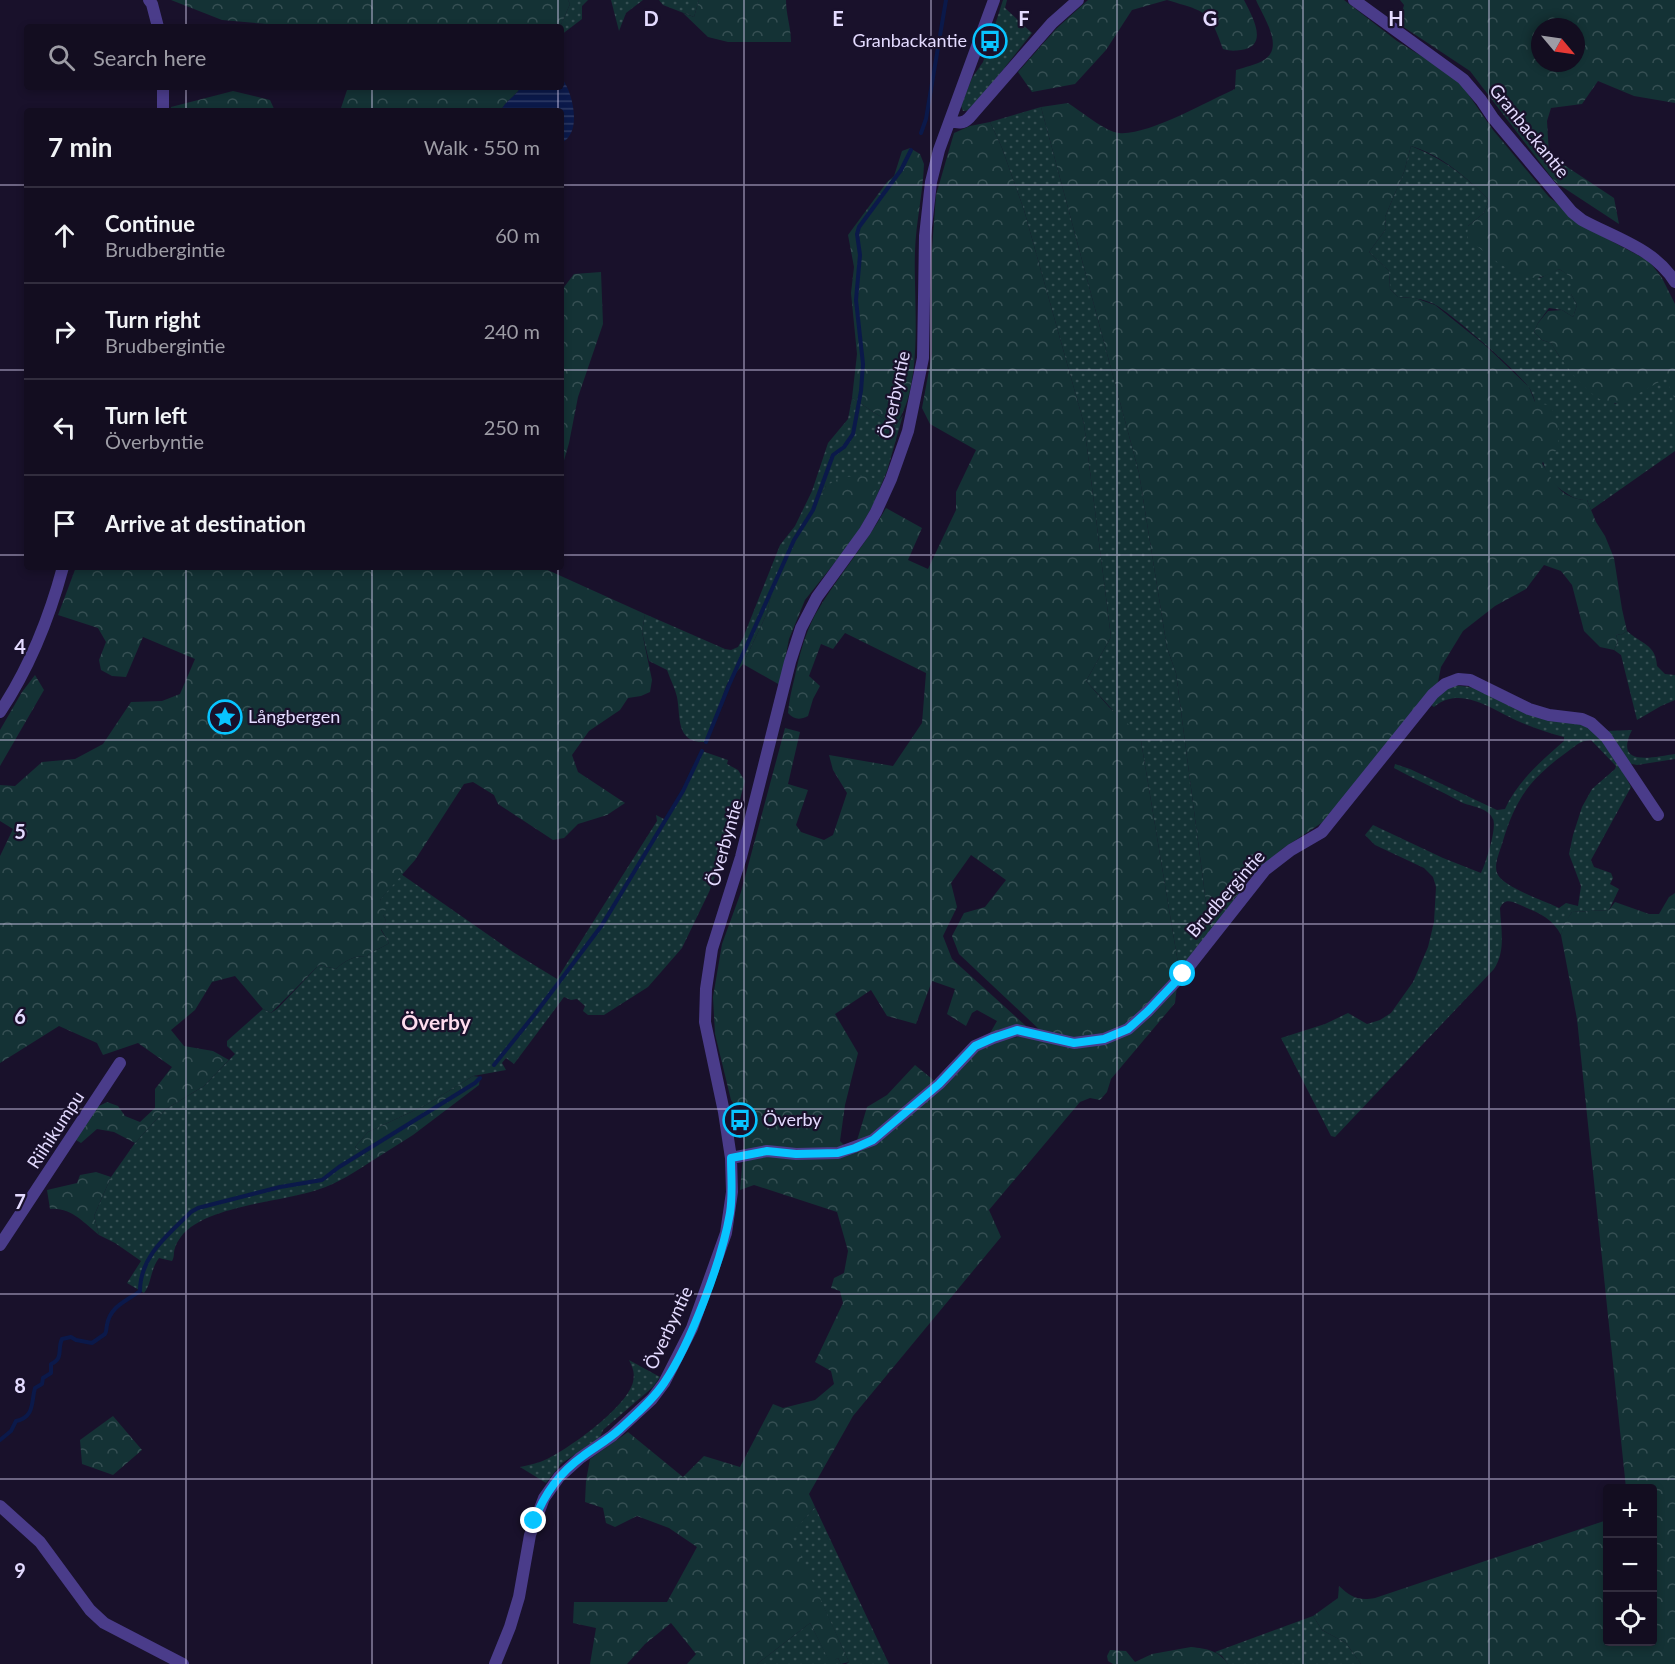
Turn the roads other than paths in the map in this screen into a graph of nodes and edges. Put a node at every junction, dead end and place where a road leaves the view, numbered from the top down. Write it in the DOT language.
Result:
graph roads {
  1 [pos="149,0"];
  2 [pos="994,0"];
  3 [pos="1078,0"];
  4 [pos="1354,0"];
  5 [pos="157,24"];
  6 [pos="163,90"];
  7 [pos="164,108"];
  8 [pos="950,120"];
  9 [pos="1675,282"];
  10 [pos="62,570"];
  11 [pos="0,712"];
  12 [pos="1659,815"];
  13 [pos="120,1063"];
  14 [pos="731,1158"];
  15 [pos="0,1245"];
  16 [pos="0,1506"];
  17 [pos="183,1664"];
  18 [pos="495,1664"];
  1 -- 5 [label="street"];
  2 -- 8 [label="street, Överbyntie"];
  3 -- 8 [label="street"];
  4 -- 9 [label="street, Granbackantie"];
  6 -- 7 [label="street"];
  8 -- 14 [label="street, Överbyntie"];
  10 -- 11 [label="street"];
  12 -- 14 [label="street, Brudbergintie"];
  13 -- 15 [label="street, Riihikumpu"];
  14 -- 18 [label="street, Överbyntie"];
  16 -- 17 [label="street"];
}
